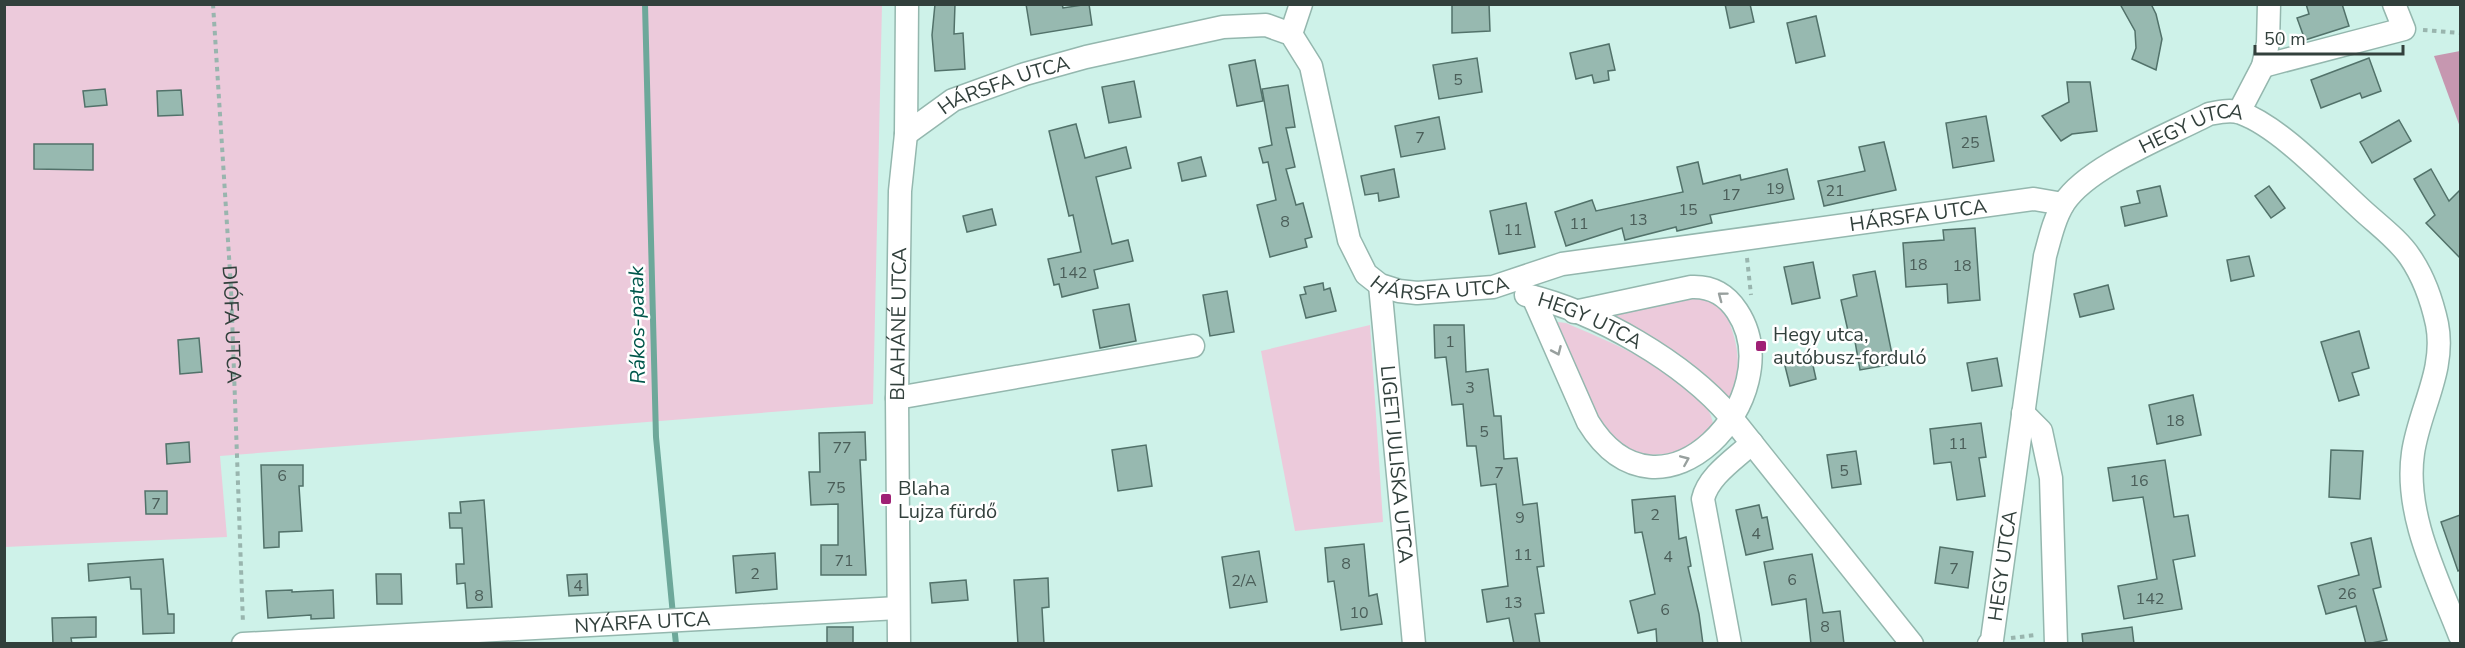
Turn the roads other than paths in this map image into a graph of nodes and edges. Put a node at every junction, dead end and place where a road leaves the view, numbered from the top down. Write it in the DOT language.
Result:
graph roads {
  1 [pos="907,4"];
  2 [pos="1301,4"];
  3 [pos="2269,4"];
  4 [pos="2394,4"];
  5 [pos="1291,34"];
  6 [pos="2263,66"];
  7 [pos="2239,112"];
  8 [pos="906,134"];
  9 [pos="2063,204"];
  10 [pos="1380,285"];
  11 [pos="1493,287"];
  12 [pos="1533,297"];
  13 [pos="1574,312"];
  14 [pos="1193,346"];
  15 [pos="897,398"];
  16 [pos="2023,413"];
  17 [pos="1731,417"];
  18 [pos="1752,443"];
  19 [pos="898,608"];
  20 [pos="2460,636"];
  21 [pos="2056,638"];
  22 [pos="1991,642"];
  23 [pos="243,643"];
  24 [pos="899,644"];
  25 [pos="1414,644"];
  26 [pos="1730,644"];
  27 [pos="1912,644"];
  1 -- 8 [label="street, BLAHÁNÉ UTCA"];
  2 -- 5 [label="street"];
  3 -- 6 [label="street"];
  4 -- 6 [label="street"];
  5 -- 8 [label="street, HÁRSFA UTCA"];
  5 -- 10 [label="street, HÁRSFA UTCA"];
  6 -- 7 [label="street"];
  7 -- 9 [label="street, HEGY UTCA"];
  7 -- 20 [label="street, HEGY UTCA"];
  8 -- 15 [label="street, BLAHÁNÉ UTCA"];
  9 -- 11 [label="street, HÁRSFA UTCA"];
  9 -- 16 [label="street, HEGY UTCA"];
  10 -- 11 [label="street, HÁRSFA UTCA"];
  10 -- 25 [label="street, LIGETI JULISKA UTCA"];
  11 -- 12 [label="street, HEGY UTCA"];
  12 -- 13 [label="street, HEGY UTCA"];
  12 -- 17 [label="street, one-way"];
  13 -- 17 [label="street, HEGY UTCA"];
  17 -- 13 [label="street, one-way"];
  14 -- 15 [label="street"];
  15 -- 19 [label="street, BLAHÁNÉ UTCA"];
  16 -- 21 [label="street"];
  16 -- 22 [label="street, HEGY UTCA"];
  17 -- 18 [label="street, HEGY UTCA"];
  18 -- 26 [label="street"];
  18 -- 27 [label="street, HEGY UTCA"];
  19 -- 23 [label="street, NYÁRFA UTCA"];
  19 -- 24 [label="street, BLAHÁNÉ UTCA"];
}
